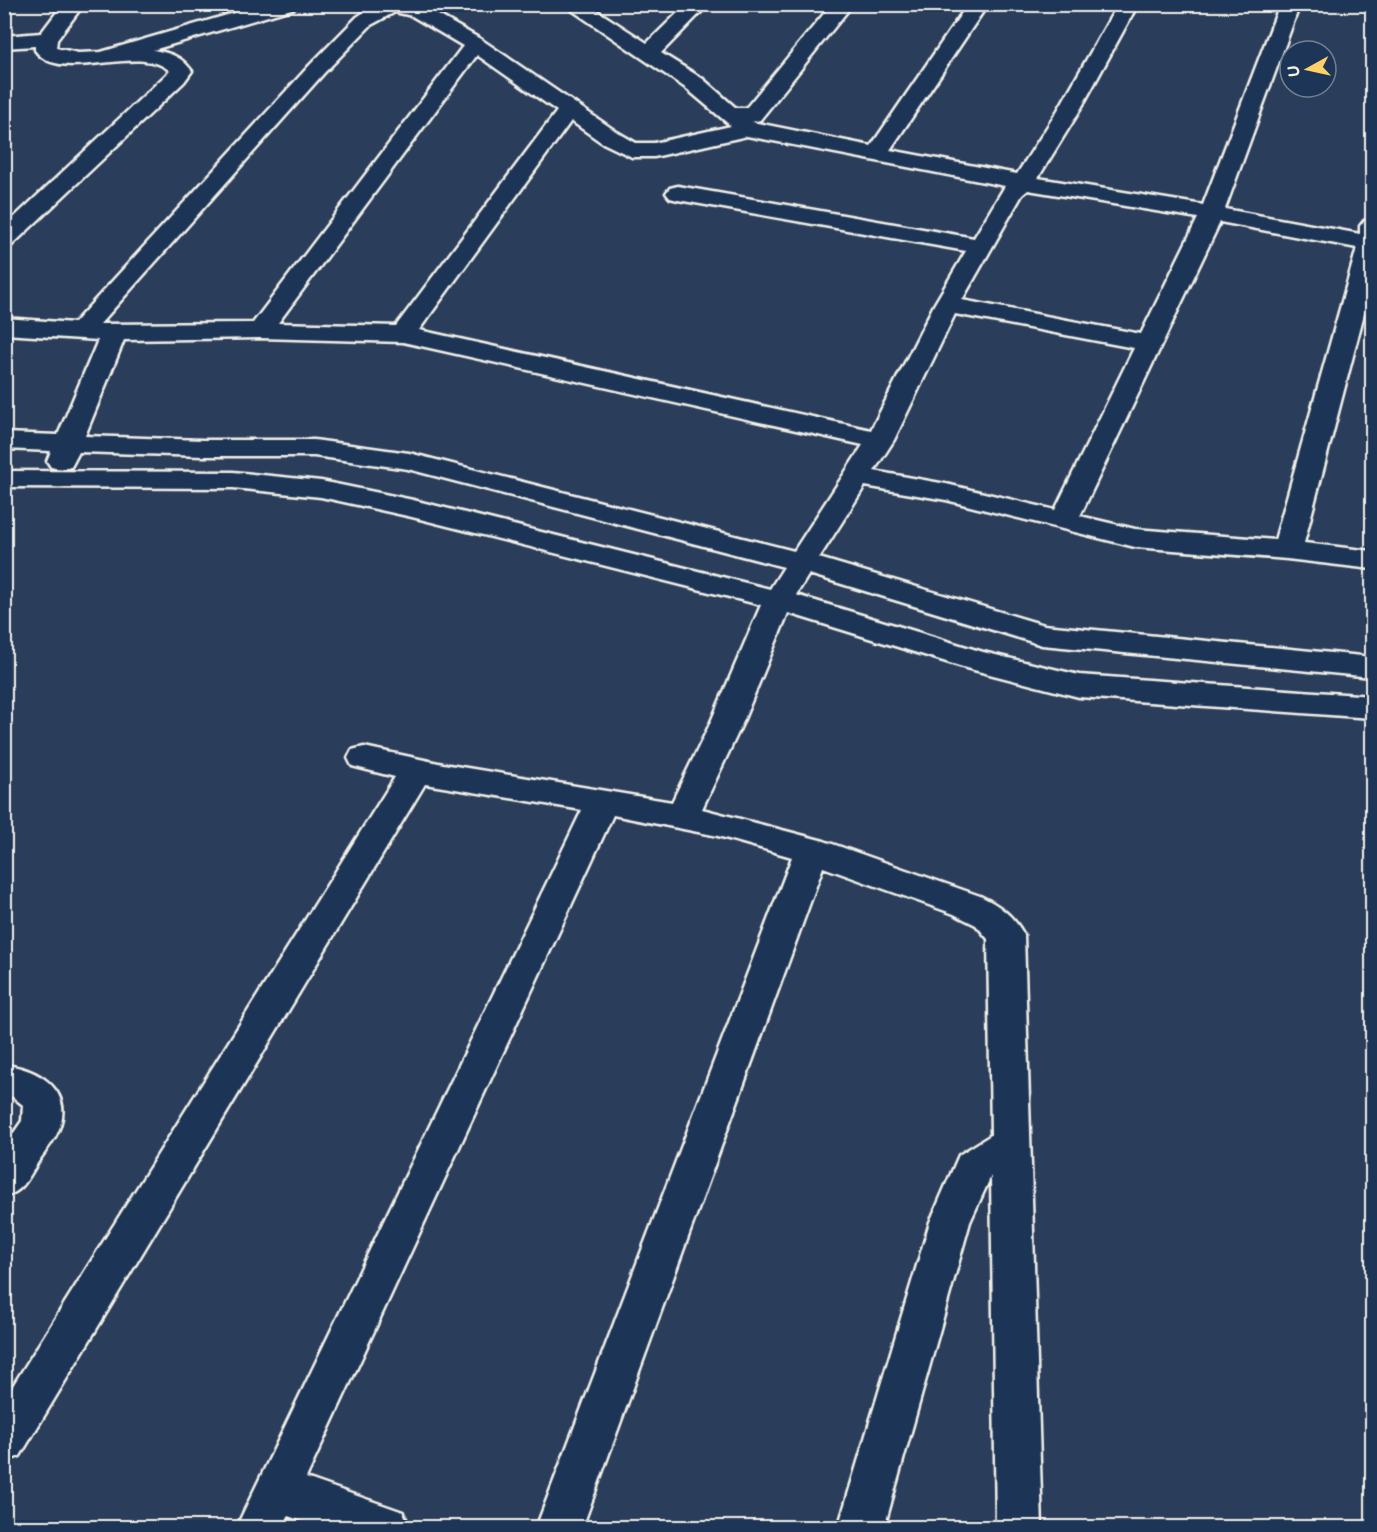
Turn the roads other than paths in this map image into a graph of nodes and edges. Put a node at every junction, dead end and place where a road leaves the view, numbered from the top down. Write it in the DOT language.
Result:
graph roads {
  1 [pos="288,4"];
  2 [pos="573,4"];
  3 [pos="699,4"];
  4 [pos="843,4"];
  5 [pos="978,4"];
  6 [pos="1128,4"];
  7 [pos="1290,4"];
  8 [pos="77,6"];
  9 [pos="388,6"];
  10 [pos="47,39"];
  11 [pos="4,42"];
  12 [pos="475,44"];
  13 [pos="649,53"];
  14 [pos="120,54"];
  15 [pos="569,110"];
  16 [pos="739,122"];
  17 [pos="877,153"];
  18 [pos="1023,182"];
  19 [pos="678,193"];
  20 [pos="1212,213"];
  21 [pos="1372,238"];
  22 [pos="4,240"];
  23 [pos="980,246"];
  24 [pos="947,304"];
  25 [pos="4,326"];
  26 [pos="81,330"];
  27 [pos="260,330"];
  28 [pos="114,333"];
  29 [pos="402,334"];
  30 [pos="1150,343"];
  31 [pos="880,440"];
  32 [pos="4,441"];
  33 [pos="70,443"];
  34 [pos="857,476"];
  35 [pos="4,479"];
  36 [pos="51,480"];
  37 [pos="1064,520"];
  38 [pos="1287,550"];
  39 [pos="1372,560"];
  40 [pos="802,562"];
  41 [pos="778,600"];
  42 [pos="1372,667"];
  43 [pos="1372,707"];
  44 [pos="364,758"];
  45 [pos="415,772"];
  46 [pos="602,803"];
  47 [pos="682,816"];
  48 [pos="812,849"];
  49 [pos="4,1080"];
  50 [pos="1011,1142"];
  51 [pos="4,1179"];
  52 [pos="4,1441"];
  53 [pos="268,1509"];
  54 [pos="387,1527"];
  55 [pos="558,1527"];
  56 [pos="861,1527"];
  57 [pos="1019,1527"];
  1 -- 14 [label="street"];
  2 -- 13 [label="street"];
  3 -- 13 [label="street"];
  4 -- 16 [label="street"];
  5 -- 17 [label="street"];
  6 -- 18 [label="street"];
  7 -- 20 [label="street"];
  8 -- 10 [label="street"];
  9 -- 12 [label="street"];
  9 -- 26 [label="street"];
  10 -- 11 [label="street"];
  10 -- 14 [label="street"];
  12 -- 15 [label="street"];
  12 -- 27 [label="street"];
  13 -- 16 [label="street"];
  14 -- 22 [label="street"];
  15 -- 16 [label="street"];
  15 -- 29 [label="street"];
  16 -- 17 [label="street"];
  17 -- 18 [label="street"];
  18 -- 20 [label="street"];
  18 -- 23 [label="street"];
  19 -- 23 [label="street"];
  20 -- 21 [label="street"];
  20 -- 30 [label="street"];
  21 -- 38 [label="street"];
  23 -- 24 [label="street"];
  24 -- 30 [label="street"];
  24 -- 31 [label="street"];
  25 -- 26 [label="street"];
  26 -- 28 [label="street"];
  27 -- 28 [label="street"];
  27 -- 29 [label="street"];
  28 -- 33 [label="street"];
  29 -- 31 [label="street"];
  30 -- 37 [label="street"];
  31 -- 34 [label="street"];
  32 -- 33 [label="street"];
  33 -- 36 [label="street"];
  33 -- 40 [label="street"];
  34 -- 37 [label="street"];
  34 -- 40 [label="street"];
  35 -- 36 [label="street"];
  36 -- 41 [label="street"];
  37 -- 38 [label="street"];
  38 -- 39 [label="street"];
  40 -- 41 [label="street"];
  40 -- 42 [label="street"];
  41 -- 43 [label="street"];
  41 -- 47 [label="street"];
  44 -- 45 [label="street"];
  45 -- 46 [label="street"];
  45 -- 52 [label="street"];
  46 -- 47 [label="street"];
  46 -- 53 [label="street"];
  47 -- 48 [label="street"];
  48 -- 50 [label="street"];
  48 -- 55 [label="street"];
  49 -- 51 [label="street"];
  50 -- 56 [label="street"];
  50 -- 57 [label="street"];
  53 -- 54 [label="street"];
}
